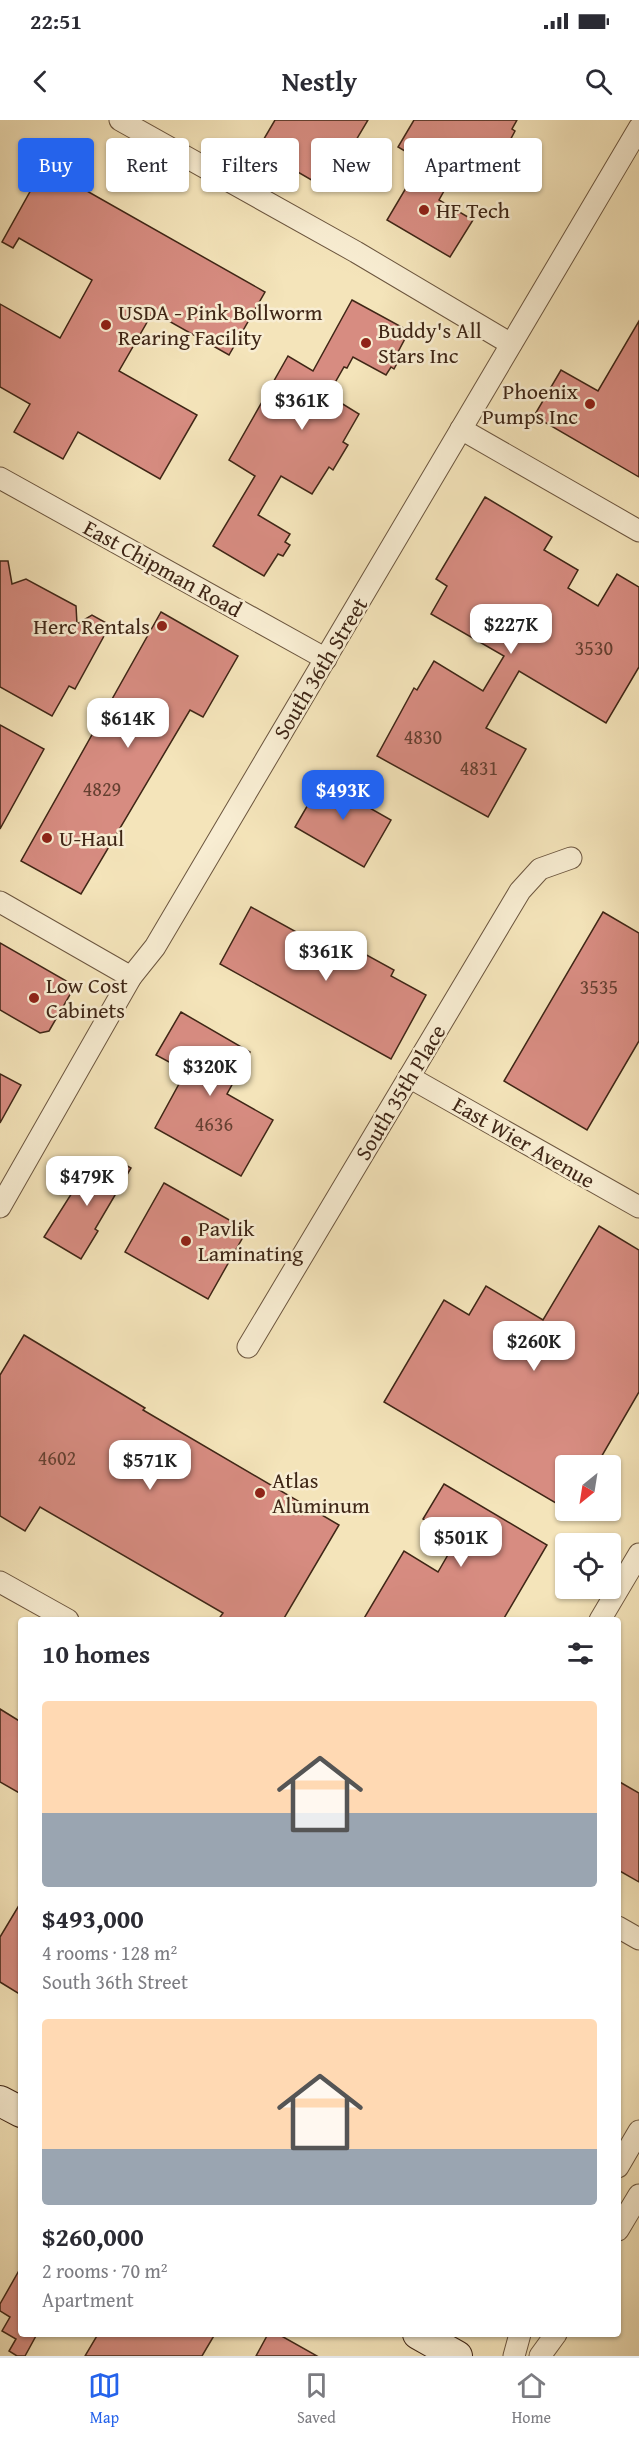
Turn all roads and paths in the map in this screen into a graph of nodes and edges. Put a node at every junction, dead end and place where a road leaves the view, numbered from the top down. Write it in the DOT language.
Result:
graph roads {
  1 [pos="120,120"];
  2 [pos="639,128"];
  3 [pos="511,344"];
  4 [pos="461,429"];
  5 [pos="0,478"];
  6 [pos="639,531"];
  7 [pos="326,659"];
  8 [pos="571,858"];
  9 [pos="0,902"];
  10 [pos="131,977"];
  11 [pos="409,1077"];
  12 [pos="0,1207"];
  13 [pos="639,1207"];
  14 [pos="248,1347"];
  15 [pos="639,1554"];
  16 [pos="0,1582"];
  17 [pos="63,1617"];
  18 [pos="602,1617"];
  19 [pos="621,1929"];
  20 [pos="639,1939"];
  21 [pos="0,2101"];
  22 [pos="18,2110"];
  23 [pos="639,2131"];
  24 [pos="621,2162"];
  25 [pos="639,2195"];
  26 [pos="621,2225"];
  27 [pos="423,2337"];
  28 [pos="519,2337"];
  29 [pos="554,2337"];
  30 [pos="457,2356"];
  31 [pos="514,2356"];
  32 [pos="540,2356"];
  1 -- 3 [label="street"];
  2 -- 3 [label="street, South 36th Street"];
  3 -- 4 [label="street, South 36th Street"];
  4 -- 6 [label="street"];
  4 -- 7 [label="street, South 36th Street"];
  5 -- 7 [label="street, East Chipman Road"];
  7 -- 10 [label="street, South 36th Street"];
  8 -- 11 [label="street, South 35th Place"];
  9 -- 10 [label="street"];
  10 -- 12 [label="street, South 36th Street"];
  11 -- 13 [label="street, East Wier Avenue"];
  11 -- 14 [label="street, South 35th Place"];
  15 -- 18 [label="street"];
  16 -- 17 [label="street"];
  19 -- 20 [label="street"];
  21 -- 22 [label="main road"];
  23 -- 24 [label="street"];
  25 -- 26 [label="street"];
  27 -- 30 [label="main road"];
  28 -- 31 [label="street"];
  29 -- 32 [label="street"];
}
